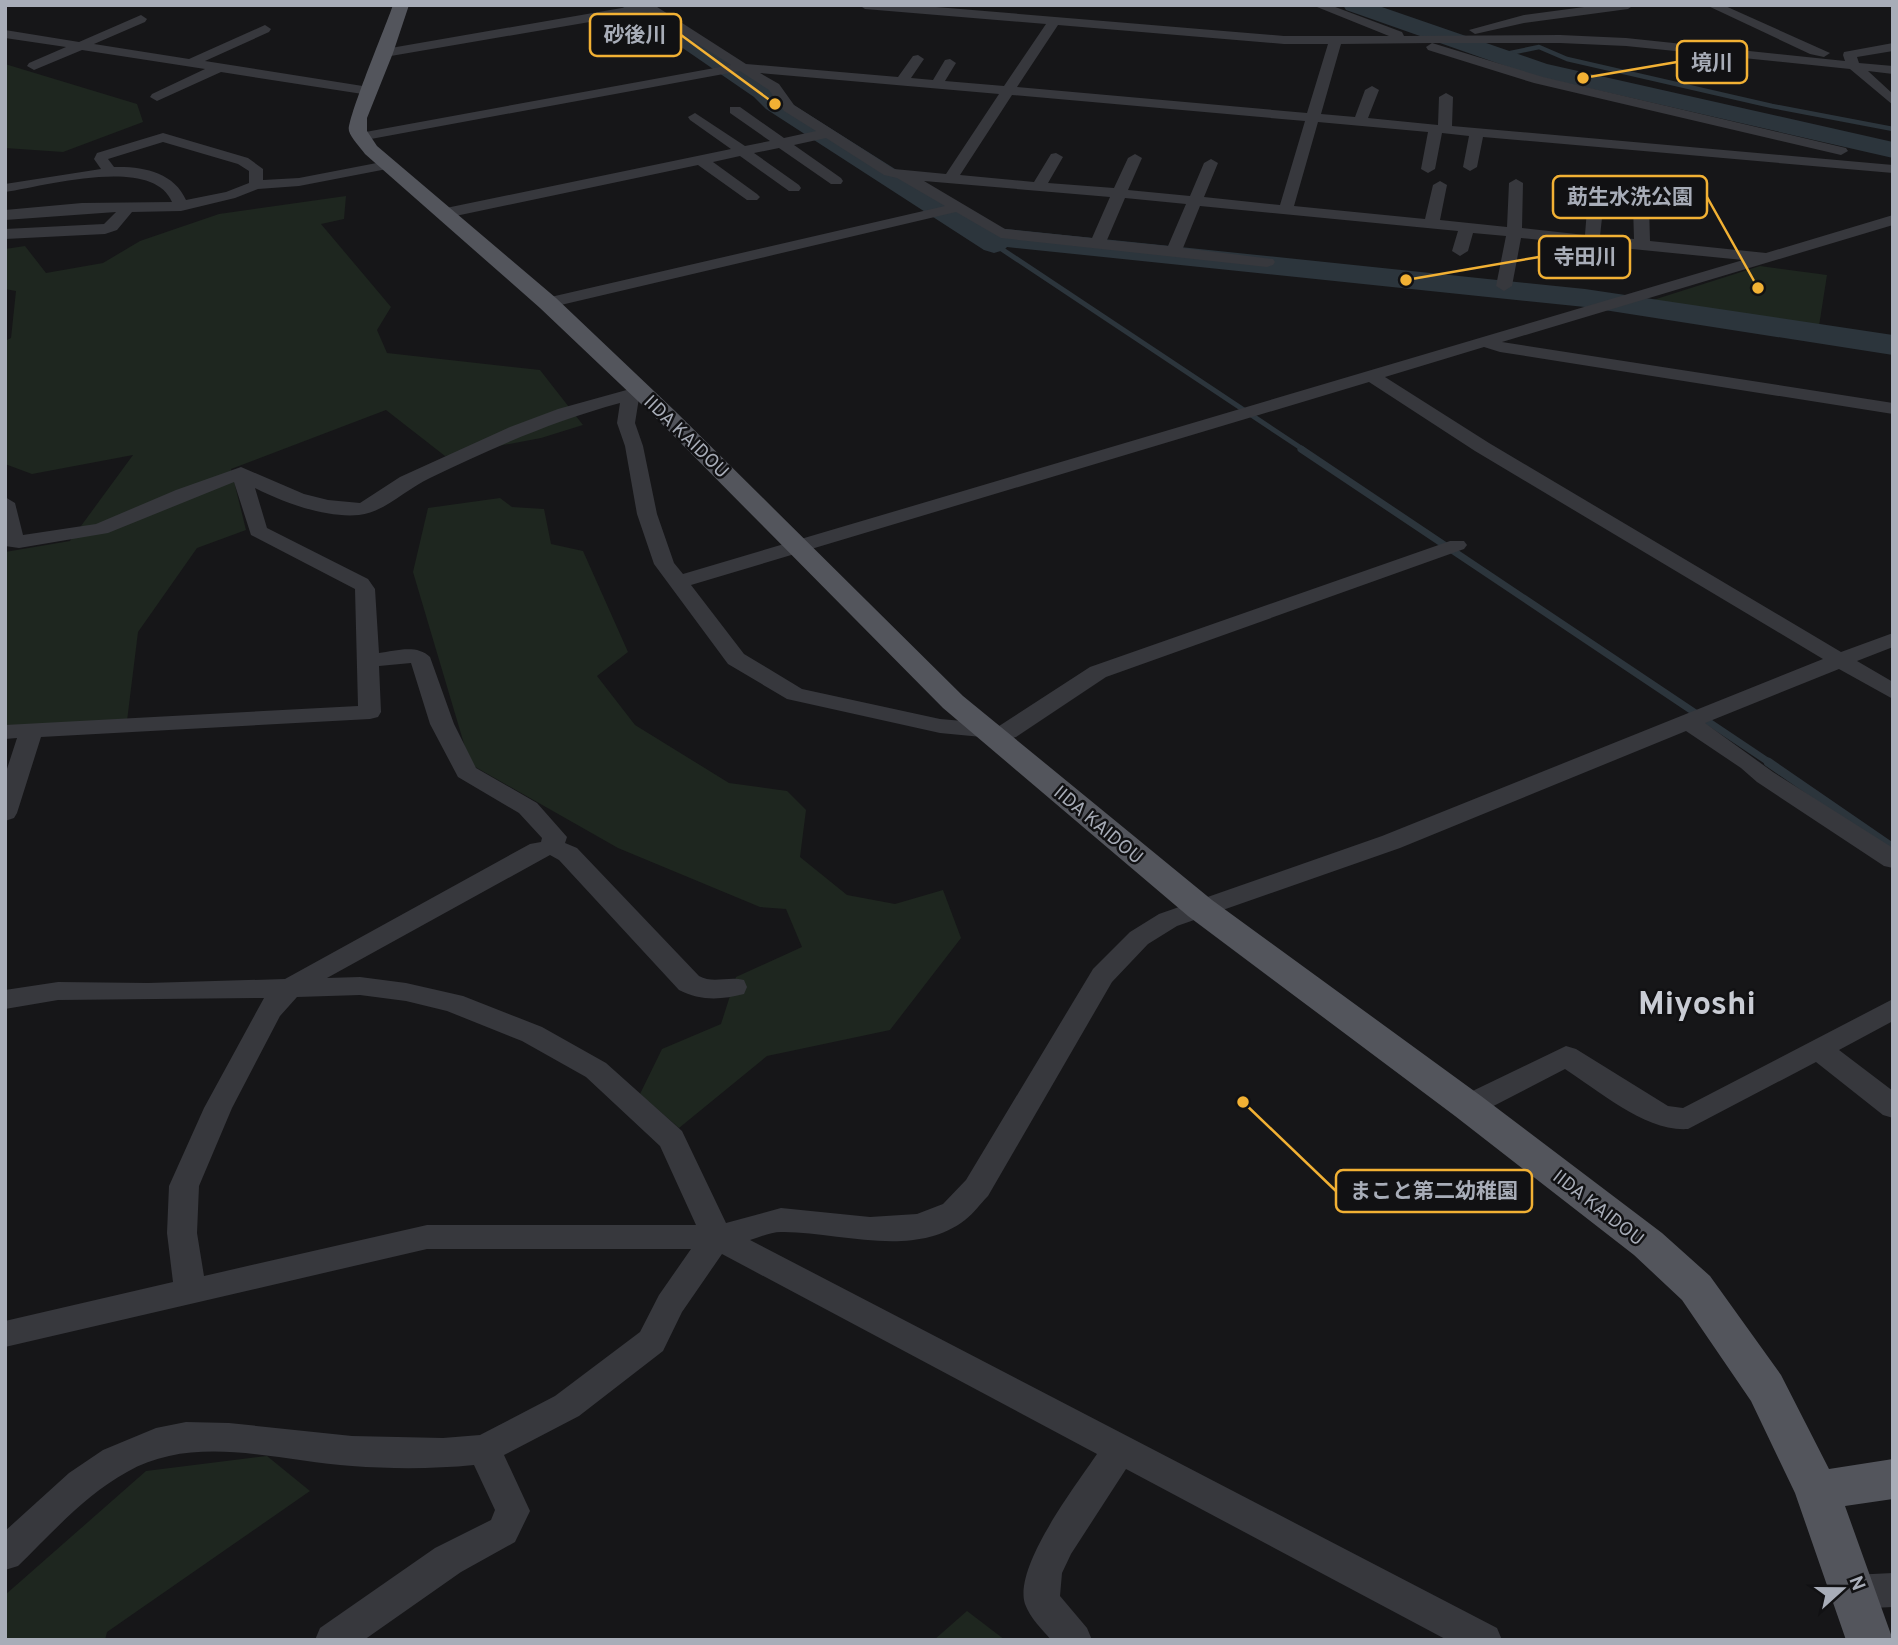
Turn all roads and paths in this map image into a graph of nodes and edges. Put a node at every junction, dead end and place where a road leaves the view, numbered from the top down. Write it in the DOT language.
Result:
graph roads {
  1 [pos="401,5"];
  2 [pos="865,5"];
  3 [pos="1318,5"];
  4 [pos="1628,5"];
  5 [pos="1712,5"];
  6 [pos="646,8"];
  7 [pos="141,19"];
  8 [pos="1054,21"];
  9 [pos="265,29"];
  10 [pos="1471,32"];
  11 [pos="5,34"];
  12 [pos="1413,41"];
  13 [pos="1335,42"];
  14 [pos="79,46"];
  15 [pos="1893,47"];
  16 [pos="385,53"];
  17 [pos="918,60"];
  18 [pos="1851,61"];
  19 [pos="191,63"];
  20 [pos="950,63"];
  21 [pos="34,66"];
  22 [pos="220,67"];
  23 [pos="739,67"];
  24 [pos="1893,70"];
  25 [pos="902,81"];
  26 [pos="937,85"];
  27 [pos="1007,90"];
  28 [pos="1372,90"];
  29 [pos="369,91"];
  30 [pos="157,97"];
  31 [pos="1446,97"];
  32 [pos="1893,101"];
  33 [pos="736,110"];
  34 [pos="695,117"];
  35 [pos="1311,117"];
  36 [pos="1360,122"];
  37 [pos="1440,129"];
  38 [pos="1478,132"];
  39 [pos="828,134"];
  40 [pos="360,137"];
  41 [pos="780,144"];
  42 [pos="745,151"];
  43 [pos="1056,158"];
  44 [pos="1135,158"];
  45 [pos="701,160"];
  46 [pos="1194,162"];
  47 [pos="1212,163"];
  48 [pos="1893,163"];
  49 [pos="387,165"];
  50 [pos="1230,165"];
  51 [pos="1470,167"];
  52 [pos="1428,169"];
  53 [pos="1893,169"];
  54 [pos="110,172"];
  55 [pos="902,175"];
  56 [pos="951,178"];
  57 [pos="836,181"];
  58 [pos="1516,183"];
  59 [pos="256,185"];
  60 [pos="1423,185"];
  61 [pos="1440,186"];
  62 [pos="1458,186"];
  63 [pos="1038,187"];
  64 [pos="5,188"];
  65 [pos="794,188"];
  66 [pos="1117,193"];
  67 [pos="752,197"];
  68 [pos="1195,201"];
  69 [pos="181,206"];
  70 [pos="1642,206"];
  71 [pos="127,208"];
  72 [pos="954,208"];
  73 [pos="1286,209"];
  74 [pos="1595,209"];
  75 [pos="446,214"];
  76 [pos="5,215"];
  77 [pos="1893,220"];
  78 [pos="1431,225"];
  79 [pos="1467,228"];
  80 [pos="1858,230"];
  81 [pos="1514,233"];
  82 [pos="5,234"];
  83 [pos="1893,236"];
  84 [pos="1592,240"];
  85 [pos="1097,244"];
  86 [pos="1643,245"];
  87 [pos="1460,251"];
  88 [pos="1173,252"];
  89 [pos="1764,257"];
  90 [pos="1267,262"];
  91 [pos="1504,286"];
  92 [pos="548,303"];
  93 [pos="1483,341"];
  94 [pos="1370,375"];
  95 [pos="635,393"];
  96 [pos="1893,409"];
  97 [pos="241,473"];
  98 [pos="5,503"];
  99 [pos="9,539"];
  100 [pos="1457,545"];
  101 [pos="799,546"];
  102 [pos="676,583"];
  103 [pos="1893,639"];
  104 [pos="1838,659"];
  105 [pos="369,660"];
  106 [pos="1893,692"];
  107 [pos="1686,721"];
  108 [pos="31,731"];
  109 [pos="5,732"];
  110 [pos="990,734"];
  111 [pos="5,813"];
  112 [pos="552,847"];
  113 [pos="1893,860"];
  114 [pos="1200,908"];
  115 [pos="734,987"];
  116 [pos="289,989"];
  117 [pos="5,1000"];
  118 [pos="1893,1009"];
  119 [pos="1818,1049"];
  120 [pos="1468,1106"];
  121 [pos="1893,1107"];
  122 [pos="717,1237"];
  123 [pos="190,1290"];
  124 [pos="5,1334"];
  125 [pos="1120,1448"];
  126 [pos="484,1449"];
  127 [pos="1893,1479"];
  128 [pos="1817,1491"];
  129 [pos="5,1555"];
  130 [pos="1893,1590"];
  131 [pos="1853,1592"];
  132 [pos="333,1640"];
  133 [pos="1074,1640"];
  134 [pos="1483,1640"];
  135 [pos="1870,1640"];
  1 -- 16 [label="main road"];
  2 -- 8 [label="street"];
  3 -- 12 [label="street"];
  4 -- 10 [label="street"];
  5 -- 18 [label="street"];
  6 -- 16 [label="street"];
  6 -- 23 [label="street"];
  7 -- 14 [label="street"];
  8 -- 13 [label="street"];
  8 -- 27 [label="street"];
  9 -- 19 [label="street"];
  11 -- 14 [label="street"];
  12 -- 13 [label="street"];
  12 -- 18 [label="street"];
  12 -- 48 [label="street"];
  13 -- 35 [label="street"];
  14 -- 19 [label="street"];
  14 -- 21 [label="street"];
  15 -- 18 [label="street"];
  16 -- 29 [label="main road"];
  17 -- 25 [label="street"];
  18 -- 24 [label="street"];
  18 -- 32 [label="street"];
  19 -- 22 [label="street"];
  20 -- 26 [label="street"];
  22 -- 29 [label="street"];
  22 -- 30 [label="street"];
  23 -- 25 [label="street"];
  23 -- 39 [label="street"];
  23 -- 40 [label="street"];
  25 -- 26 [label="street"];
  26 -- 27 [label="street"];
  27 -- 35 [label="street"];
  27 -- 56 [label="street"];
  28 -- 36 [label="street"];
  29 -- 40 [label="main road"];
  31 -- 37 [label="street"];
  33 -- 41 [label="street"];
  34 -- 42 [label="street"];
  35 -- 36 [label="street"];
  35 -- 73 [label="street"];
  36 -- 37 [label="street"];
  37 -- 38 [label="street"];
  37 -- 52 [label="street"];
  38 -- 51 [label="street"];
  38 -- 53 [label="street"];
  39 -- 41 [label="street"];
  39 -- 55 [label="street"];
  40 -- 49 [label="main road, IIDA KAIDOU"];
  41 -- 42 [label="street"];
  41 -- 57 [label="street"];
  42 -- 45 [label="street"];
  42 -- 65 [label="street"];
  43 -- 63 [label="street"];
  44 -- 66 [label="street"];
  45 -- 67 [label="street"];
  45 -- 75 [label="street"];
  46 -- 47 [label="street"];
  47 -- 50 [label="street"];
  47 -- 68 [label="street"];
  49 -- 59 [label="street"];
  49 -- 75 [label="main road, IIDA KAIDOU"];
  54 -- 59 [label="street"];
  54 -- 64 [label="street"];
  54 -- 69 [label="street"];
  55 -- 56 [label="street"];
  55 -- 72 [label="street"];
  56 -- 63 [label="street"];
  58 -- 81 [label="street"];
  59 -- 69 [label="street"];
  60 -- 61 [label="street"];
  61 -- 62 [label="street"];
  61 -- 78 [label="street"];
  63 -- 66 [label="street"];
  66 -- 68 [label="street"];
  66 -- 85 [label="street"];
  68 -- 73 [label="street"];
  68 -- 88 [label="street"];
  69 -- 71 [label="street"];
  70 -- 86 [label="street"];
  71 -- 76 [label="street"];
  71 -- 82 [label="street"];
  72 -- 85 [label="street"];
  72 -- 92 [label="street"];
  73 -- 78 [label="street"];
  74 -- 84 [label="street"];
  75 -- 92 [label="main road, IIDA KAIDOU"];
  77 -- 80 [label="street"];
  78 -- 79 [label="street"];
  79 -- 81 [label="street"];
  79 -- 87 [label="street"];
  80 -- 83 [label="street"];
  80 -- 89 [label="street"];
  81 -- 84 [label="street"];
  81 -- 91 [label="street"];
  84 -- 86 [label="street"];
  85 -- 88 [label="street"];
  86 -- 89 [label="street"];
  88 -- 90 [label="street"];
  89 -- 93 [label="street"];
  92 -- 95 [label="main road, IIDA KAIDOU"];
  93 -- 94 [label="street"];
  93 -- 96 [label="street"];
  94 -- 101 [label="street"];
  94 -- 104 [label="street"];
  95 -- 97 [label="street"];
  95 -- 101 [label="main road, IIDA KAIDOU"];
  95 -- 102 [label="street"];
  97 -- 99 [label="street"];
  97 -- 105 [label="street"];
  98 -- 99 [label="street"];
  100 -- 110 [label="street"];
  101 -- 102 [label="street"];
  101 -- 110 [label="main road, IIDA KAIDOU"];
  102 -- 110 [label="street"];
  103 -- 104 [label="street"];
  104 -- 106 [label="street"];
  104 -- 107 [label="street"];
  105 -- 108 [label="street"];
  105 -- 112 [label="street"];
  107 -- 113 [label="street"];
  107 -- 114 [label="street"];
  108 -- 109 [label="street"];
  108 -- 111 [label="street"];
  110 -- 114 [label="main road, IIDA KAIDOU"];
  112 -- 115 [label="street"];
  112 -- 116 [label="street"];
  114 -- 120 [label="main road, IIDA KAIDOU"];
  114 -- 122 [label="street"];
  116 -- 117 [label="street"];
  116 -- 122 [label="street"];
  116 -- 123 [label="street"];
  118 -- 119 [label="street"];
  119 -- 120 [label="street"];
  119 -- 121 [label="street"];
  120 -- 128 [label="main road, IIDA KAIDOU"];
  122 -- 123 [label="street"];
  122 -- 125 [label="street"];
  122 -- 126 [label="street"];
  123 -- 124 [label="street"];
  125 -- 133 [label="street"];
  125 -- 134 [label="street"];
  126 -- 129 [label="street"];
  126 -- 132 [label="street"];
  127 -- 128 [label="main road"];
  128 -- 131 [label="main road, IIDA KAIDOU"];
  130 -- 131 [label="street"];
  131 -- 135 [label="main road, IIDA KAIDOU"];
}
